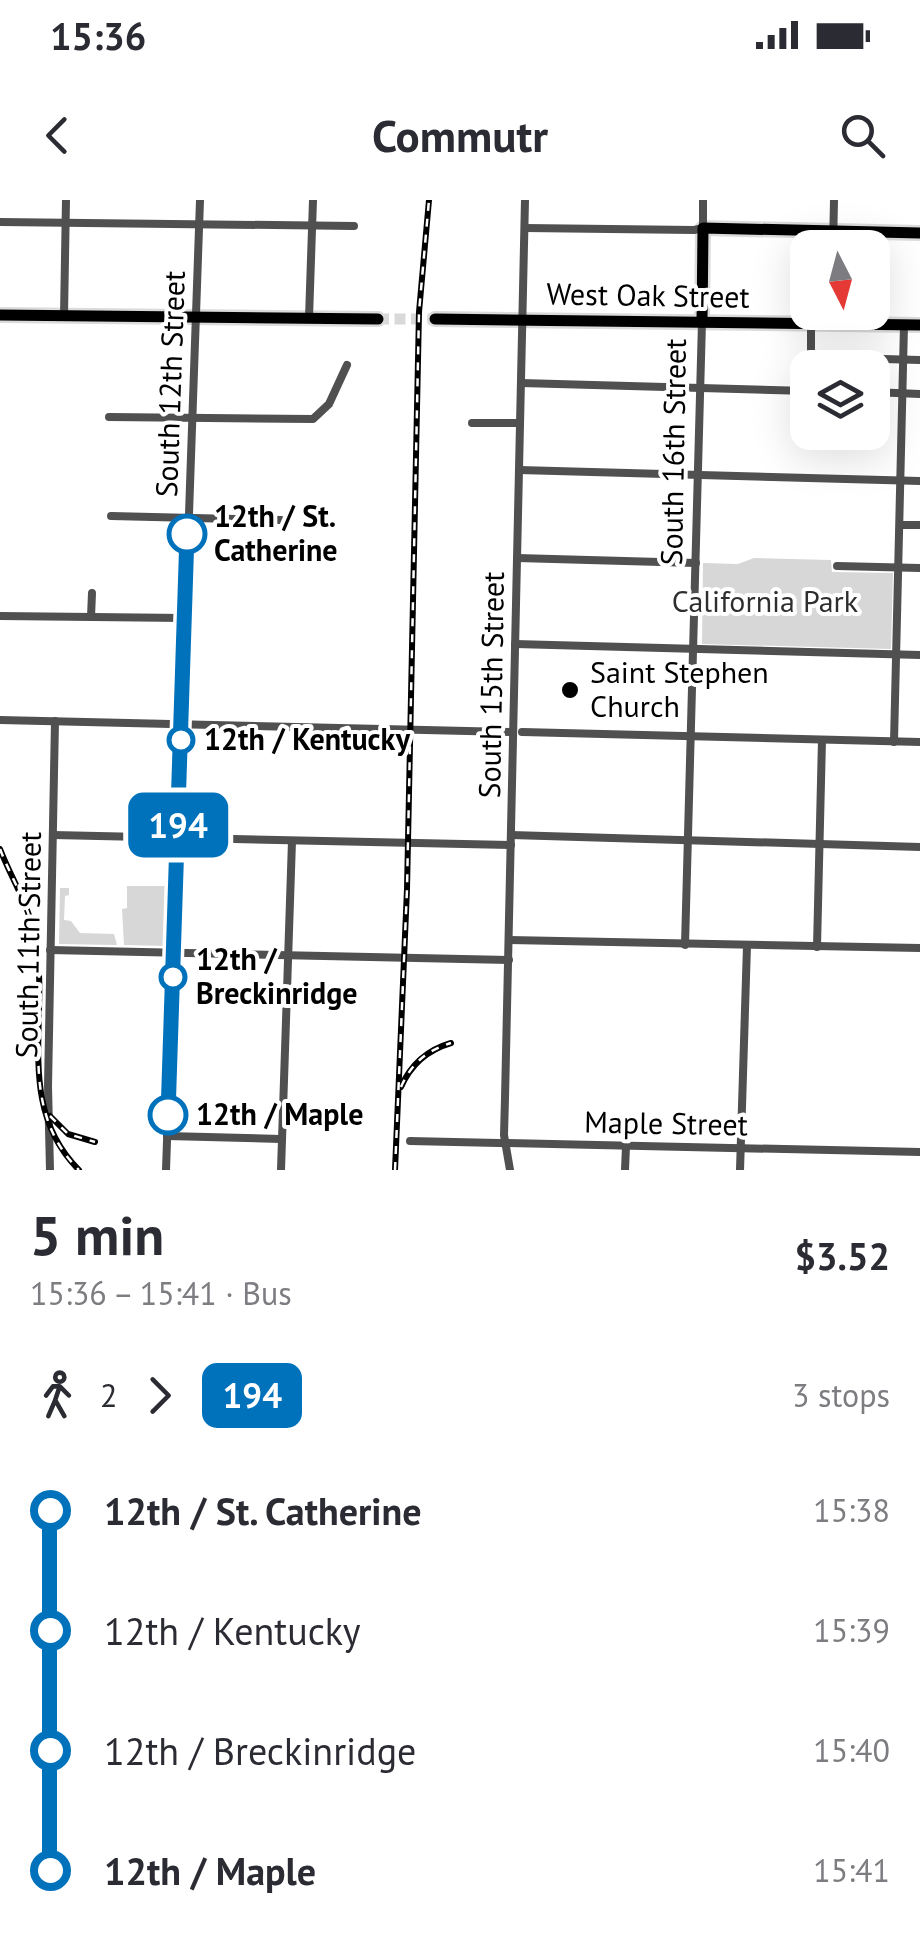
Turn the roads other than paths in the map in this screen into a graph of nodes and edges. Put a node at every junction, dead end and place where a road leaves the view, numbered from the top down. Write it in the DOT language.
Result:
graph roads {
  1 [pos="66,200"];
  2 [pos="200,200"];
  3 [pos="314,200"];
  4 [pos="525,200"];
  5 [pos="703,200"];
  6 [pos="834,200"];
  7 [pos="0,222"];
  8 [pos="66,223"];
  9 [pos="199,226"];
  10 [pos="313,226"];
  11 [pos="354,226"];
  12 [pos="525,228"];
  13 [pos="703,228"];
  14 [pos="739,230"];
  15 [pos="834,230"];
  16 [pos="790,231"];
  17 [pos="890,233"];
  18 [pos="920,233"];
  19 [pos="702,257"];
  20 [pos="702,296"];
  21 [pos="0,316"];
  22 [pos="64,316"];
  23 [pos="195,318"];
  24 [pos="309,318"];
  25 [pos="378,319"];
  26 [pos="435,319"];
  27 [pos="523,320"];
  28 [pos="676,322"];
  29 [pos="702,322"];
  30 [pos="790,324"];
  31 [pos="890,324"];
  32 [pos="904,325"];
  33 [pos="920,325"];
  34 [pos="890,360"];
  35 [pos="904,360"];
  36 [pos="920,360"];
  37 [pos="347,365"];
  38 [pos="521,383"];
  39 [pos="699,388"];
  40 [pos="790,391"];
  41 [pos="890,393"];
  42 [pos="903,393"];
  43 [pos="920,394"];
  44 [pos="109,417"];
  45 [pos="192,418"];
  46 [pos="472,423"];
  47 [pos="520,423"];
  48 [pos="519,470"];
  49 [pos="698,476"];
  50 [pos="901,480"];
  51 [pos="920,481"];
  52 [pos="111,516"];
  53 [pos="188,518"];
  54 [pos="281,520"];
  55 [pos="900,525"];
  56 [pos="920,525"];
  57 [pos="517,558"];
  58 [pos="696,563"];
  59 [pos="838,566"];
  60 [pos="900,568"];
  61 [pos="920,568"];
  62 [pos="92,592"];
  63 [pos="0,616"];
  64 [pos="91,617"];
  65 [pos="184,618"];
  66 [pos="515,644"];
  67 [pos="693,650"];
  68 [pos="898,654"];
  69 [pos="920,655"];
  70 [pos="0,720"];
  71 [pos="55,722"];
  72 [pos="181,724"];
  73 [pos="518,732"];
  74 [pos="691,736"];
  75 [pos="822,740"];
  76 [pos="894,742"];
  77 [pos="920,742"];
  78 [pos="53,835"];
  79 [pos="178,838"];
  80 [pos="511,840"];
  81 [pos="688,840"];
  82 [pos="292,842"];
  83 [pos="820,844"];
  84 [pos="920,847"];
  85 [pos="509,940"];
  86 [pos="685,945"];
  87 [pos="747,946"];
  88 [pos="817,948"];
  89 [pos="920,948"];
  90 [pos="50,950"];
  91 [pos="173,953"];
  92 [pos="288,956"];
  93 [pos="508,960"];
  94 [pos="167,1136"];
  95 [pos="281,1139"];
  96 [pos="410,1141"];
  97 [pos="506,1143"];
  98 [pos="626,1146"];
  99 [pos="740,1148"];
  100 [pos="920,1152"];
  101 [pos="50,1170"];
  102 [pos="166,1170"];
  103 [pos="280,1170"];
  104 [pos="510,1170"];
  105 [pos="625,1170"];
  106 [pos="740,1170"];
  1 -- 8 [label="street"];
  2 -- 9 [label="street, South 12th Street"];
  3 -- 10 [label="street"];
  4 -- 12 [label="street, South 15th Street"];
  5 -- 13 [label="street, South 16th Street"];
  6 -- 15 [label="street"];
  7 -- 8 [label="street"];
  8 -- 9 [label="street"];
  8 -- 22 [label="street"];
  9 -- 10 [label="street"];
  9 -- 23 [label="street, South 12th Street"];
  10 -- 11 [label="street"];
  10 -- 24 [label="street"];
  12 -- 13 [label="street"];
  12 -- 27 [label="street, South 15th Street"];
  13 -- 14 [label="main road"];
  13 -- 19 [label="main road, South 16th Street"];
  14 -- 16 [label="main road"];
  14 -- 19 [label="main road"];
  17 -- 18 [label="main road"];
  19 -- 20 [label="main road, South 16th Street"];
  20 -- 28 [label="main road"];
  20 -- 29 [label="main road, South 16th Street"];
  21 -- 22 [label="main road"];
  22 -- 23 [label="main road"];
  23 -- 24 [label="main road"];
  23 -- 45 [label="street, South 12th Street"];
  24 -- 25 [label="main road"];
  26 -- 27 [label="main road, West Oak Street"];
  27 -- 28 [label="main road, West Oak Street"];
  27 -- 38 [label="street, South 15th Street"];
  28 -- 29 [label="main road, West Oak Street"];
  29 -- 30 [label="main road, West Oak Street"];
  29 -- 39 [label="street, South 16th Street"];
  31 -- 32 [label="main road, West Oak Street"];
  32 -- 33 [label="main road, West Oak Street"];
  32 -- 35 [label="street"];
  34 -- 35 [label="street"];
  35 -- 36 [label="street"];
  35 -- 42 [label="street"];
  37 -- 45 [label="street"];
  38 -- 39 [label="street"];
  38 -- 47 [label="street, South 15th Street"];
  39 -- 40 [label="street"];
  39 -- 49 [label="street, South 16th Street"];
  41 -- 42 [label="street"];
  42 -- 43 [label="street"];
  42 -- 50 [label="street"];
  44 -- 45 [label="street"];
  45 -- 53 [label="street, South 12th Street"];
  46 -- 47 [label="street"];
  47 -- 48 [label="street, South 15th Street"];
  48 -- 49 [label="street"];
  48 -- 57 [label="street, South 15th Street"];
  49 -- 50 [label="street"];
  49 -- 58 [label="street, South 16th Street"];
  50 -- 51 [label="street"];
  50 -- 55 [label="street"];
  52 -- 53 [label="street"];
  53 -- 54 [label="street"];
  53 -- 65 [label="street, South 12th Street"];
  55 -- 56 [label="street"];
  55 -- 60 [label="street"];
  57 -- 58 [label="street"];
  57 -- 66 [label="street, South 15th Street"];
  58 -- 67 [label="street, South 16th Street"];
  59 -- 60 [label="street"];
  60 -- 61 [label="street"];
  60 -- 68 [label="street"];
  62 -- 64 [label="street"];
  63 -- 64 [label="street"];
  64 -- 65 [label="street"];
  65 -- 72 [label="street, South 12th Street"];
  66 -- 67 [label="street"];
  66 -- 73 [label="street, South 15th Street"];
  67 -- 68 [label="street"];
  67 -- 74 [label="street, South 16th Street"];
  68 -- 69 [label="street"];
  68 -- 76 [label="street"];
  70 -- 71 [label="street"];
  71 -- 72 [label="street"];
  71 -- 78 [label="street, South 11th Street"];
  72 -- 73 [label="street"];
  72 -- 79 [label="street, South 12th Street"];
  73 -- 74 [label="street"];
  73 -- 80 [label="street, South 15th Street"];
  74 -- 75 [label="street"];
  74 -- 81 [label="street, South 16th Street"];
  75 -- 76 [label="street"];
  75 -- 83 [label="street"];
  76 -- 77 [label="street"];
  78 -- 79 [label="street"];
  78 -- 90 [label="street, South 11th Street"];
  79 -- 82 [label="street"];
  79 -- 91 [label="street, South 12th Street"];
  80 -- 81 [label="street"];
  80 -- 82 [label="street"];
  80 -- 85 [label="street, South 15th Street"];
  81 -- 83 [label="street"];
  81 -- 86 [label="street, South 16th Street"];
  82 -- 92 [label="street"];
  83 -- 84 [label="street"];
  83 -- 88 [label="street"];
  85 -- 86 [label="street"];
  85 -- 93 [label="street, South 15th Street"];
  86 -- 87 [label="street"];
  87 -- 88 [label="street"];
  87 -- 99 [label="street"];
  88 -- 89 [label="street"];
  90 -- 91 [label="street"];
  90 -- 101 [label="street, South 11th Street"];
  91 -- 92 [label="street"];
  91 -- 94 [label="street, South 12th Street"];
  92 -- 93 [label="street"];
  92 -- 95 [label="street"];
  93 -- 97 [label="street, South 15th Street"];
  94 -- 95 [label="street"];
  94 -- 102 [label="street, South 12th Street"];
  95 -- 103 [label="street"];
  96 -- 97 [label="street, Maple Street"];
  97 -- 98 [label="street, Maple Street"];
  97 -- 104 [label="street, South 15th Street"];
  98 -- 99 [label="street, Maple Street"];
  98 -- 105 [label="street"];
  99 -- 100 [label="street, Maple Street"];
  99 -- 106 [label="street"];
}
